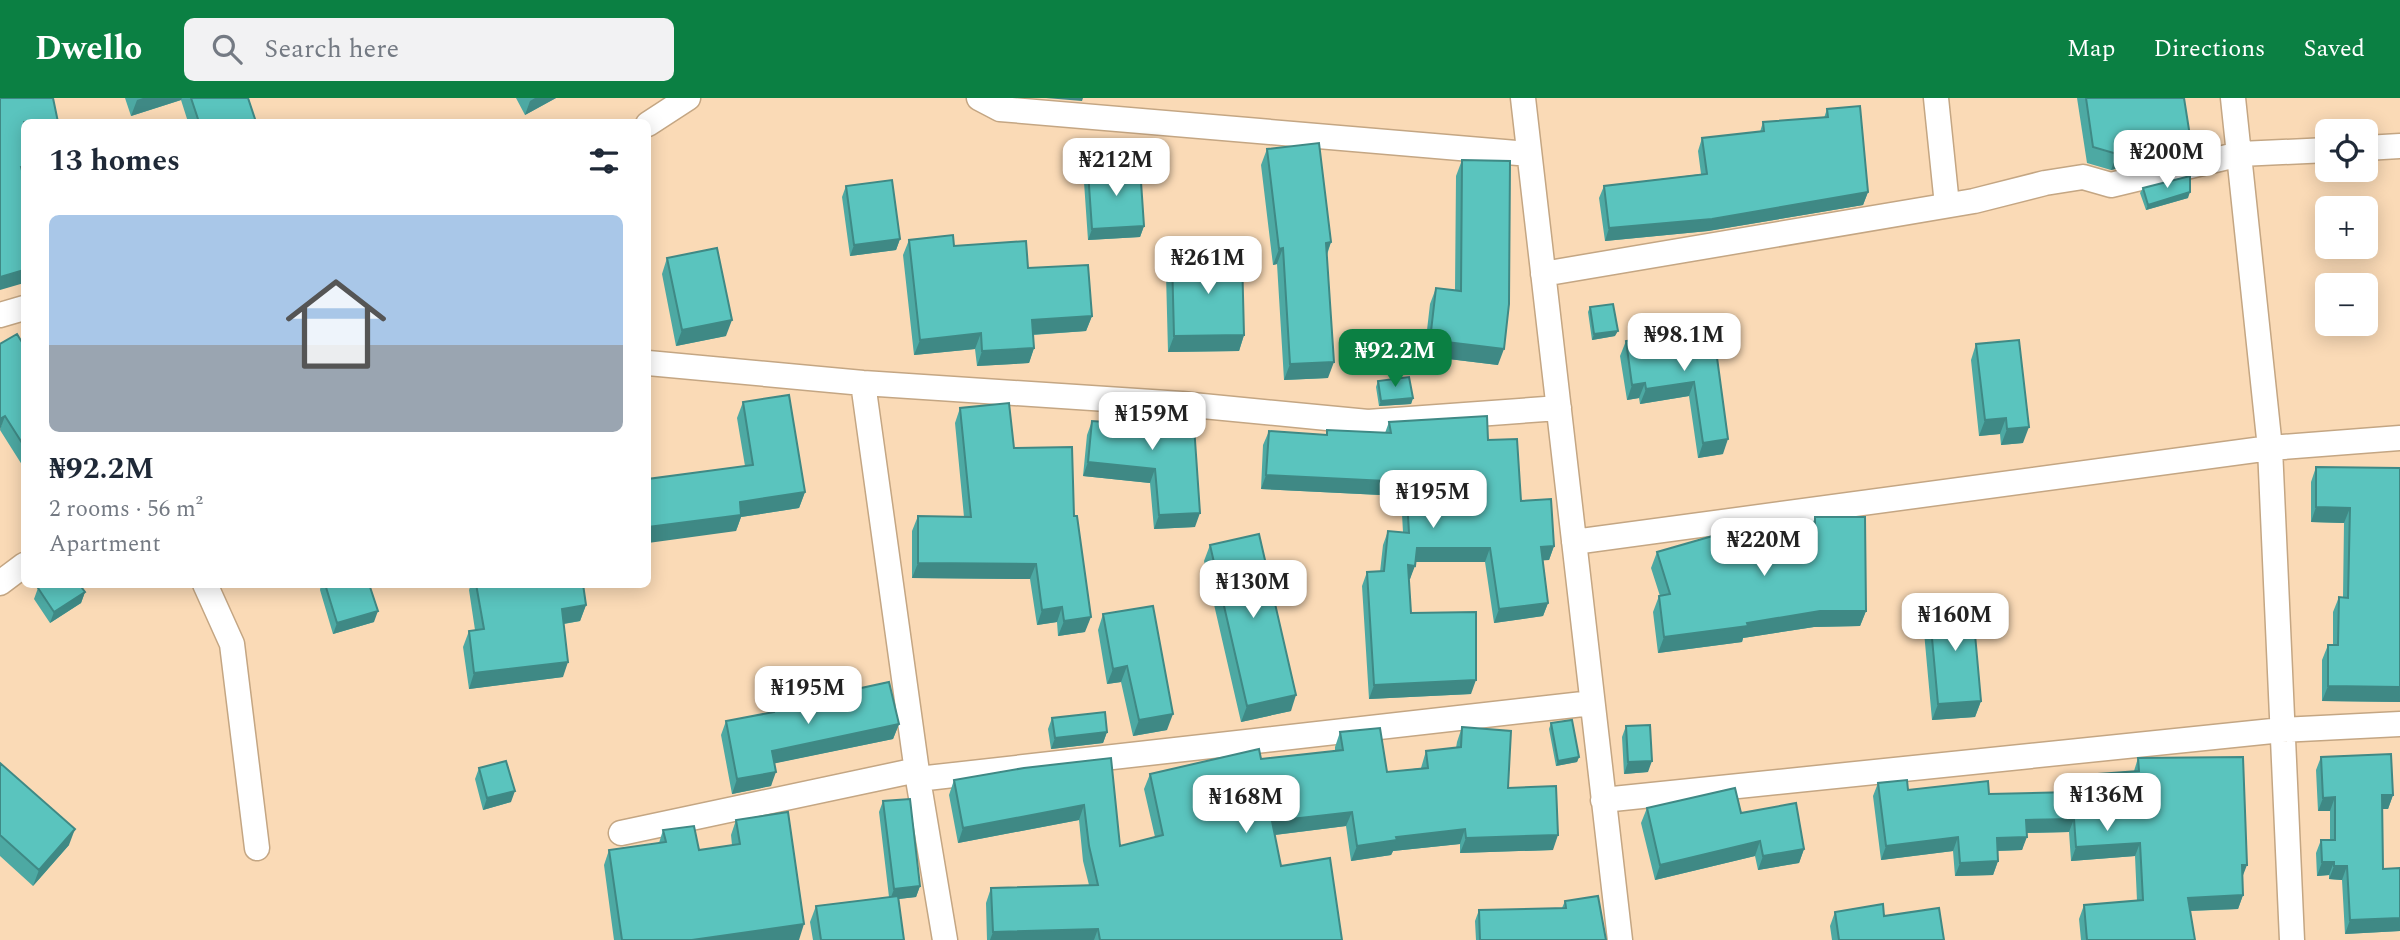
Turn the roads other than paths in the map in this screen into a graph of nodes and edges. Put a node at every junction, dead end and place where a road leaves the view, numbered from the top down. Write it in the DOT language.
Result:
graph roads {
  1 [pos="688,98"];
  2 [pos="979,98"];
  3 [pos="1523,98"];
  4 [pos="1936,98"];
  5 [pos="2233,98"];
  6 [pos="651,122"];
  7 [pos="2400,146"];
  8 [pos="2378,147"];
  9 [pos="2315,151"];
  10 [pos="1529,154"];
  11 [pos="2239,154"];
  12 [pos="1947,205"];
  13 [pos="1543,274"];
  14 [pos="21,309"];
  15 [pos="0,315"];
  16 [pos="651,363"];
  17 [pos="863,383"];
  18 [pos="1559,408"];
  19 [pos="2400,438"];
  20 [pos="2270,448"];
  21 [pos="1574,542"];
  22 [pos="21,567"];
  23 [pos="0,583"];
  24 [pos="207,588"];
  25 [pos="1592,703"];
  26 [pos="2400,724"];
  27 [pos="2282,730"];
  28 [pos="918,774"];
  29 [pos="1603,800"];
  30 [pos="621,833"];
  31 [pos="257,848"];
  32 [pos="945,940"];
  33 [pos="1619,940"];
  34 [pos="2292,940"];
  1 -- 6 [label="street"];
  2 -- 10 [label="street"];
  3 -- 10 [label="street"];
  4 -- 12 [label="street"];
  5 -- 11 [label="street"];
  7 -- 8 [label="street"];
  9 -- 11 [label="street"];
  10 -- 13 [label="street"];
  11 -- 12 [label="street"];
  11 -- 20 [label="street"];
  12 -- 13 [label="street"];
  13 -- 18 [label="street"];
  14 -- 15 [label="street"];
  16 -- 17 [label="street"];
  17 -- 18 [label="street"];
  17 -- 28 [label="street"];
  18 -- 21 [label="street"];
  19 -- 20 [label="street"];
  20 -- 21 [label="street"];
  20 -- 27 [label="street"];
  21 -- 25 [label="street"];
  22 -- 23 [label="street"];
  24 -- 31 [label="street"];
  25 -- 28 [label="street"];
  25 -- 29 [label="street"];
  26 -- 27 [label="street"];
  27 -- 29 [label="street"];
  27 -- 34 [label="street"];
  28 -- 30 [label="street"];
  28 -- 32 [label="street"];
  29 -- 33 [label="street"];
}
